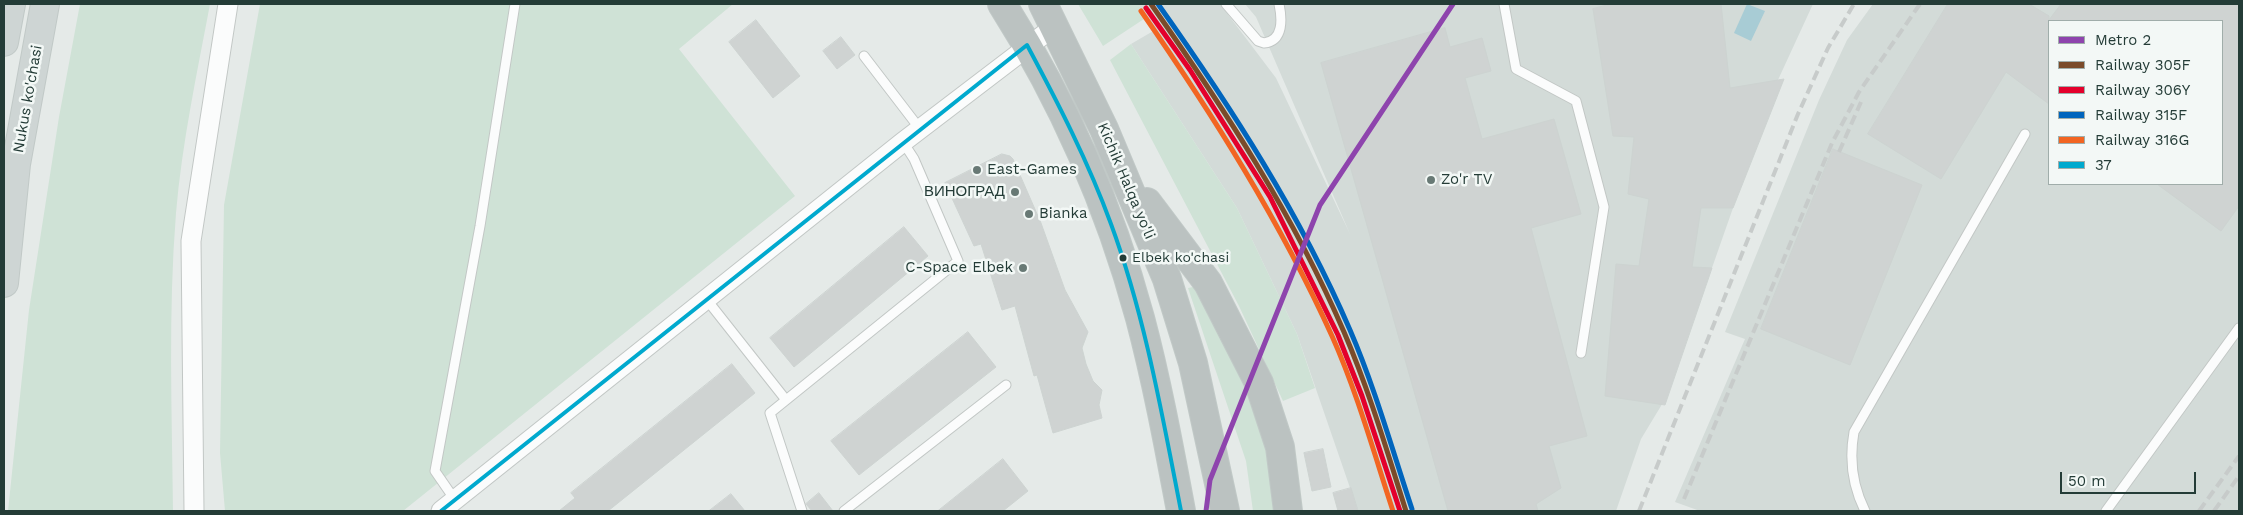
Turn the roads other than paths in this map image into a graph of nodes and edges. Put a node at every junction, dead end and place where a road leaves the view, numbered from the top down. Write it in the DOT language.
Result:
graph roads {
  1 [pos="11,4"];
  2 [pos="45,4"];
  3 [pos="228,4"];
  4 [pos="515,4"];
  5 [pos="1002,4"];
  6 [pos="1226,4"];
  7 [pos="1279,4"];
  8 [pos="1504,4"];
  9 [pos="1049,15"];
  10 [pos="4,42"];
  11 [pos="1027,45"];
  12 [pos="864,56"];
  13 [pos="920,129"];
  14 [pos="2025,134"];
  15 [pos="903,142"];
  16 [pos="1122,169"];
  17 [pos="4,284"];
  18 [pos="707,300"];
  19 [pos="2239,328"];
  20 [pos="1581,353"];
  21 [pos="1006,385"];
  22 [pos="786,400"];
  23 [pos="448,506"];
  24 [pos="194,511"];
  25 [pos="802,511"];
  26 [pos="844,511"];
  27 [pos="1181,511"];
  28 [pos="1225,511"];
  29 [pos="1288,511"];
  30 [pos="1865,511"];
  31 [pos="2106,511"];
  1 -- 10 [label="main road"];
  2 -- 17 [label="main road, Nukus ko'chasi"];
  3 -- 24 [label="street"];
  4 -- 23 [label="lane"];
  5 -- 11 [label="highway, Kichik Halqa yo'li"];
  6 -- 7 [label="lane"];
  8 -- 20 [label="lane"];
  9 -- 11 [label="street"];
  9 -- 16 [label="highway, Kichik Halqa yo'li"];
  11 -- 13 [label="street"];
  11 -- 27 [label="highway, Kichik Halqa yo'li"];
  12 -- 13 [label="lane"];
  13 -- 15 [label="street"];
  14 -- 30 [label="lane"];
  15 -- 18 [label="street"];
  15 -- 22 [label="lane"];
  16 -- 28 [label="highway, Kichik Halqa yo'li"];
  16 -- 29 [label="highway"];
  18 -- 22 [label="lane"];
  18 -- 23 [label="street"];
  19 -- 31 [label="lane"];
  21 -- 26 [label="lane"];
  22 -- 25 [label="lane"];
}
